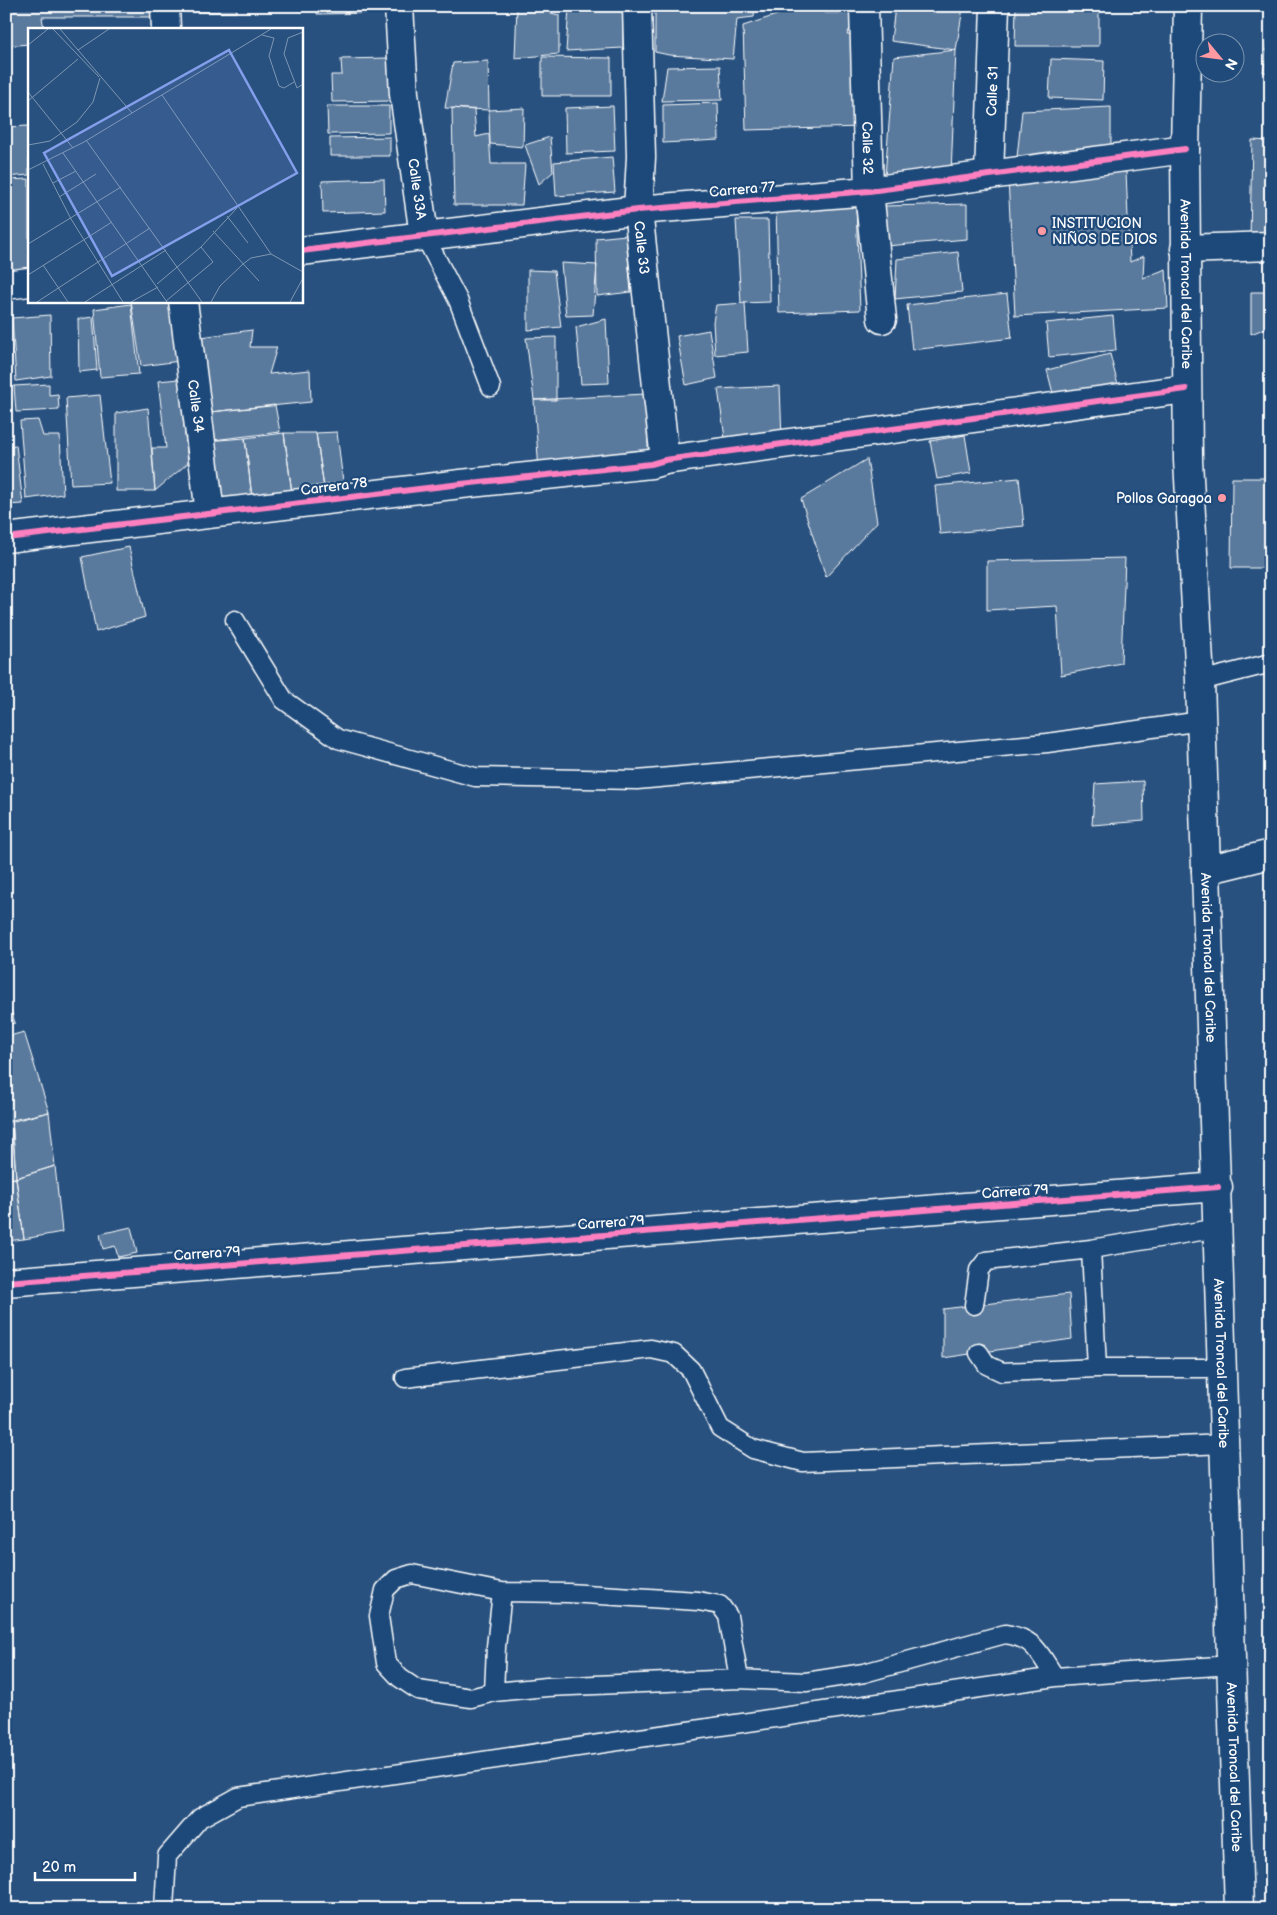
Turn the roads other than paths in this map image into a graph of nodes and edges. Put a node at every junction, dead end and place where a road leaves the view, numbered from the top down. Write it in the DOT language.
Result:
graph roads {
  1 [pos="165,6"];
  2 [pos="399,6"];
  3 [pos="637,6"];
  4 [pos="864,6"];
  5 [pos="995,6"];
  6 [pos="1188,6"];
  7 [pos="166,28"];
  8 [pos="1185,149"];
  9 [pos="989,175"];
  10 [pos="869,191"];
  11 [pos="638,210"];
  12 [pos="424,235"];
  13 [pos="1271,246"];
  14 [pos="1185,249"];
  15 [pos="302,251"];
  16 [pos="28,282"];
  17 [pos="6,285"];
  18 [pos="183,302"];
  19 [pos="882,319"];
  20 [pos="491,387"];
  21 [pos="1186,389"];
  22 [pos="665,460"];
  23 [pos="210,513"];
  24 [pos="6,538"];
  25 [pos="235,620"];
  26 [pos="1271,663"];
  27 [pos="1200,681"];
  28 [pos="1201,721"];
  29 [pos="1271,854"];
  30 [pos="1206,870"];
  31 [pos="1218,1187"];
  32 [pos="1219,1228"];
  33 [pos="1090,1249"];
  34 [pos="6,1282"];
  35 [pos="974,1305"];
  36 [pos="979,1353"];
  37 [pos="1097,1368"];
  38 [pos="1223,1368"];
  39 [pos="405,1378"];
  40 [pos="1225,1444"];
  41 [pos="502,1592"];
  42 [pos="1232,1665"];
  43 [pos="1055,1678"];
  44 [pos="739,1679"];
  45 [pos="494,1692"];
  46 [pos="164,1909"];
  47 [pos="1239,1909"];
  1 -- 7 [label="main road"];
  2 -- 12 [label="main road, Calle 33A"];
  3 -- 11 [label="main road, Calle 33"];
  4 -- 10 [label="main road, Calle 32"];
  5 -- 9 [label="main road, Calle 31"];
  6 -- 8 [label="main road, Avenida Troncal del Caribe"];
  8 -- 9 [label="main road, Carrera 77"];
  8 -- 14 [label="main road, Avenida Troncal del Caribe"];
  9 -- 10 [label="main road, Carrera 77"];
  10 -- 11 [label="main road, Carrera 77"];
  10 -- 19 [label="main road, Calle 32"];
  11 -- 12 [label="main road, Carrera 77"];
  11 -- 22 [label="main road, Calle 33"];
  12 -- 15 [label="main road, Carrera 77"];
  12 -- 20 [label="lane, Calle 33A"];
  13 -- 14 [label="main road"];
  14 -- 21 [label="main road, Avenida Troncal del Caribe"];
  16 -- 17 [label="main road"];
  18 -- 23 [label="main road, Calle 34"];
  21 -- 22 [label="main road, Carrera 78"];
  21 -- 27 [label="main road, Avenida Troncal del Caribe"];
  22 -- 23 [label="main road, Carrera 78"];
  23 -- 24 [label="main road, Carrera 78"];
  25 -- 28 [label="lane"];
  26 -- 27 [label="lane"];
  27 -- 28 [label="main road, Avenida Troncal del Caribe"];
  28 -- 30 [label="main road, Avenida Troncal del Caribe"];
  29 -- 30 [label="main road"];
  30 -- 31 [label="main road, Avenida Troncal del Caribe"];
  31 -- 32 [label="main road, Avenida Troncal del Caribe"];
  31 -- 34 [label="main road, Carrera 79"];
  32 -- 33 [label="lane"];
  32 -- 38 [label="main road, Avenida Troncal del Caribe"];
  33 -- 35 [label="lane"];
  33 -- 37 [label="lane"];
  36 -- 37 [label="lane"];
  37 -- 38 [label="lane"];
  38 -- 40 [label="main road, Avenida Troncal del Caribe"];
  39 -- 40 [label="lane"];
  40 -- 42 [label="main road, Avenida Troncal del Caribe"];
  41 -- 44 [label="lane"];
  41 -- 45 [label="lane"];
  41 -- 45 [label="lane"];
  42 -- 43 [label="lane"];
  42 -- 47 [label="main road, Avenida Troncal del Caribe"];
  43 -- 44 [label="lane"];
  43 -- 46 [label="lane"];
  44 -- 45 [label="lane"];
}
